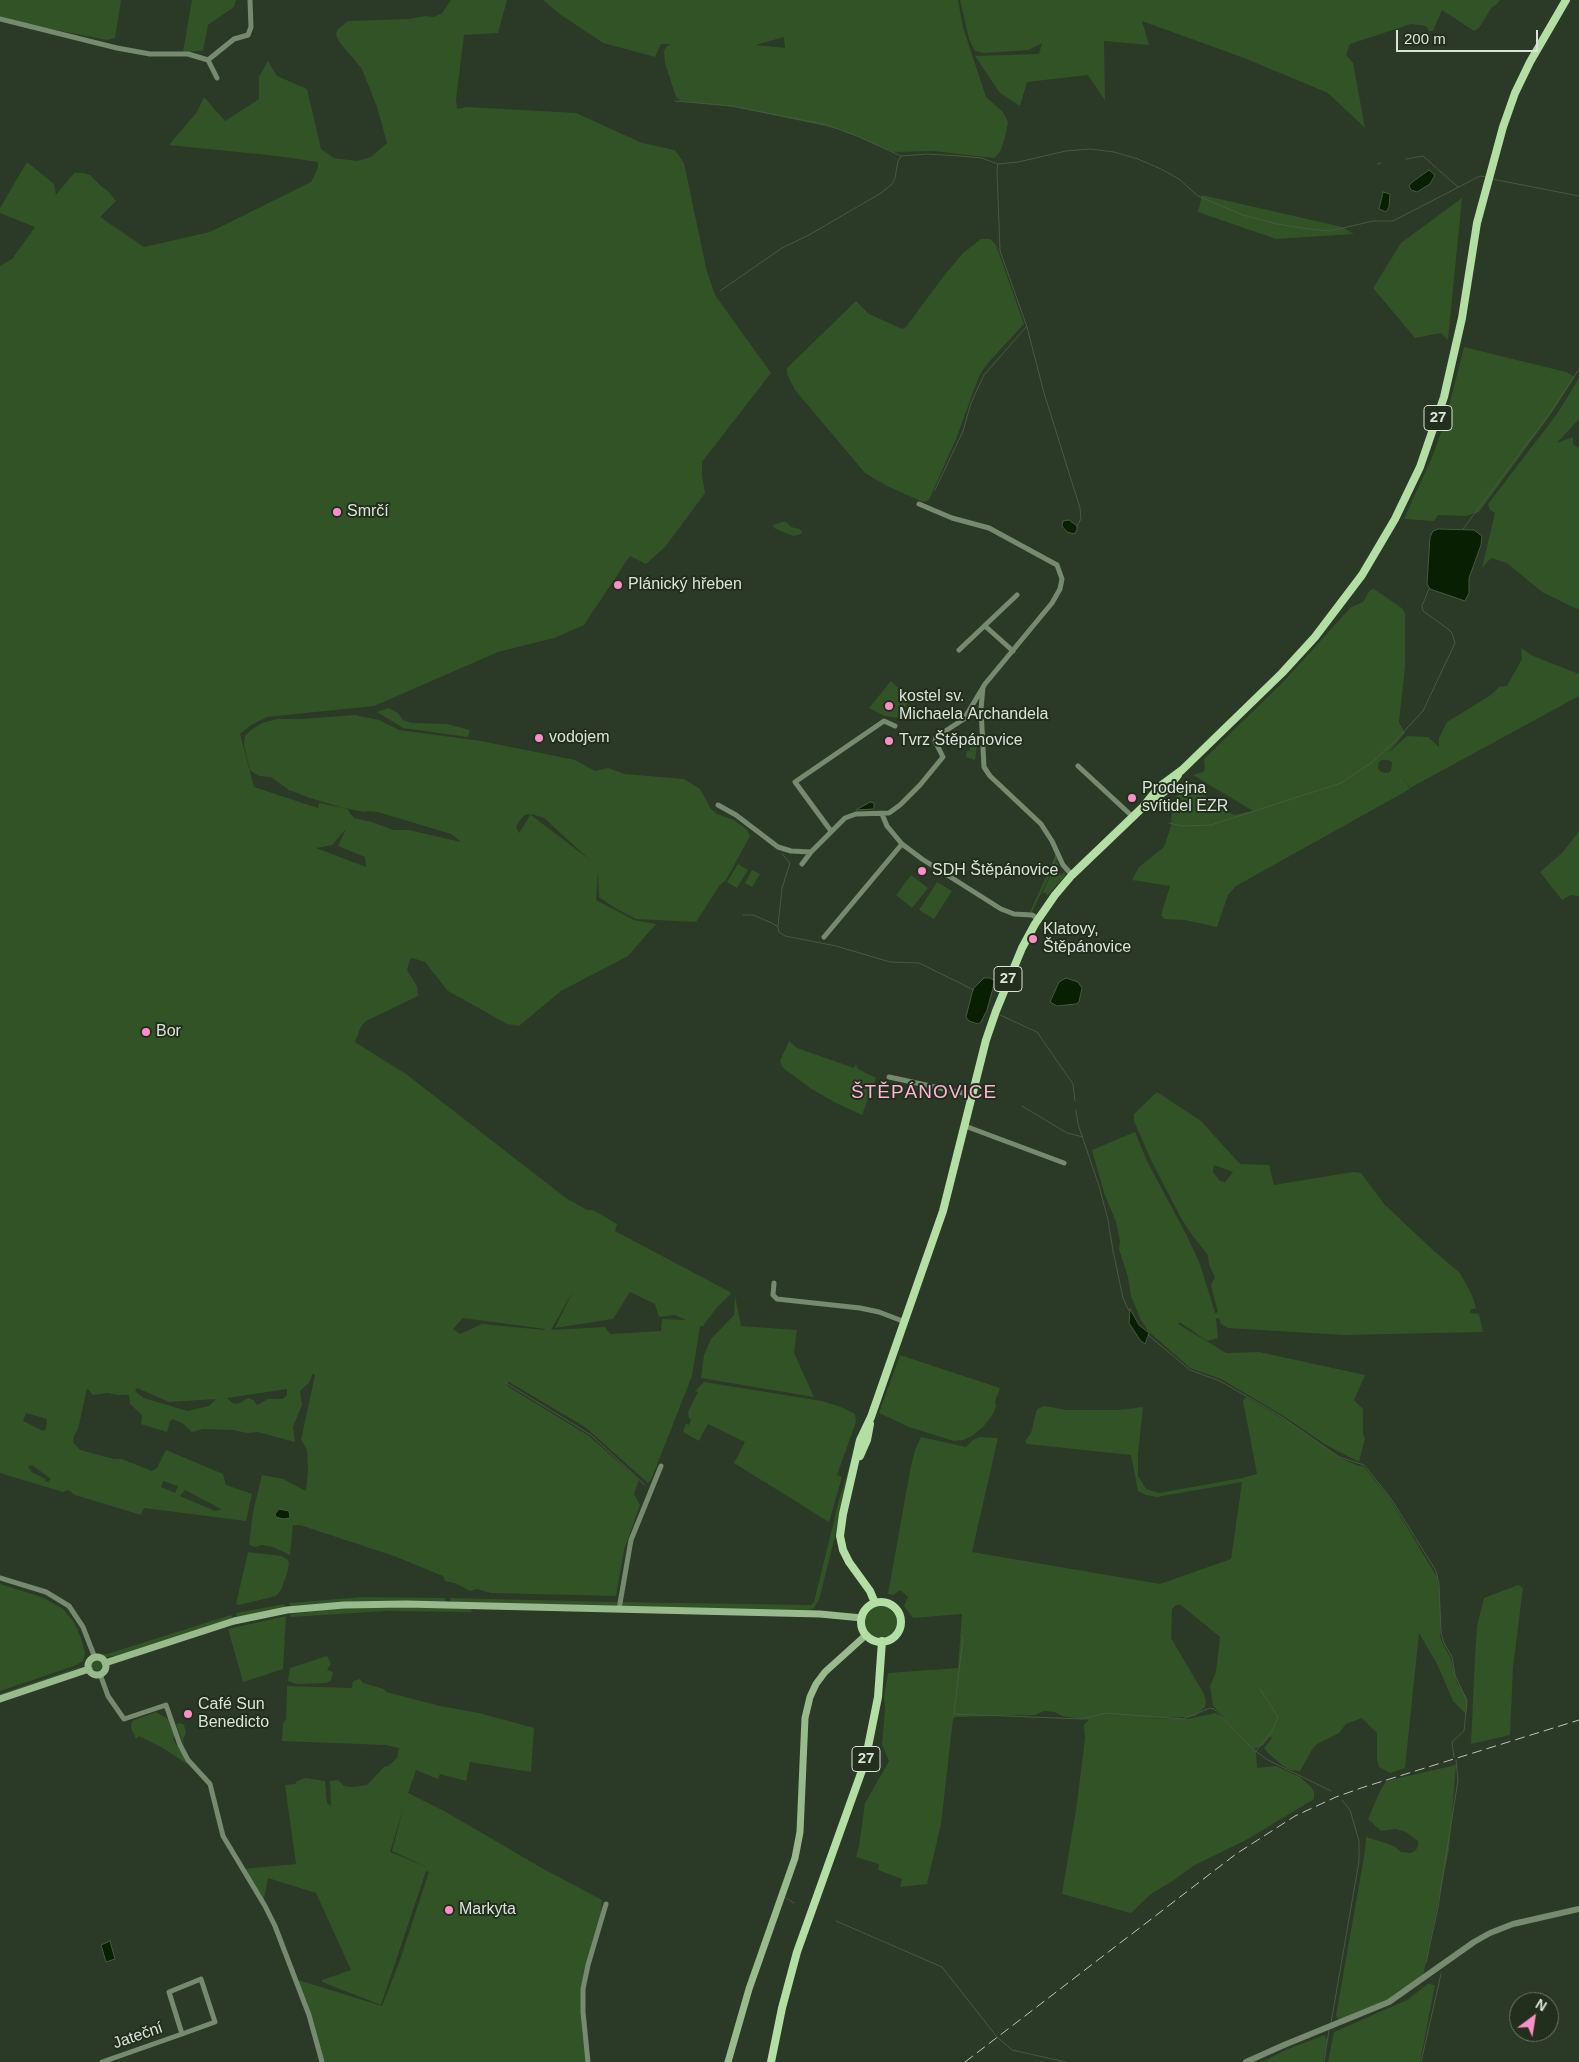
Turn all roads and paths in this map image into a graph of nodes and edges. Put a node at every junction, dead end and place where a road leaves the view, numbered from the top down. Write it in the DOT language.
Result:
graph roads {
  1 [pos="250,0"];
  2 [pos="1566,0"];
  3 [pos="0,19"];
  4 [pos="208,60"];
  5 [pos="217,78"];
  6 [pos="919,504"];
  7 [pos="1017,595"];
  8 [pos="985,626"];
  9 [pos="959,650"];
  10 [pos="1013,651"];
  11 [pos="983,687"];
  12 [pos="895,726"];
  13 [pos="1078,766"];
  14 [pos="718,805"];
  15 [pos="882,814"];
  16 [pos="1133,817"];
  17 [pos="831,831"];
  18 [pos="902,844"];
  19 [pos="810,852"];
  20 [pos="802,864"];
  21 [pos="1072,875"];
  22 [pos="1039,919"];
  23 [pos="824,937"];
  24 [pos="889,1076"];
  25 [pos="972,1095"];
  26 [pos="965,1126"];
  27 [pos="1064,1163"];
  28 [pos="774,1283"];
  29 [pos="904,1322"];
  30 [pos="661,1466"];
  31 [pos="0,1578"];
  32 [pos="875,1603"];
  33 [pos="619,1609"];
  34 [pos="862,1618"];
  35 [pos="866,1634"];
  36 [pos="882,1641"];
  37 [pos="95,1658"];
  38 [pos="105,1663"];
  39 [pos="89,1669"];
  40 [pos="100,1674"];
  41 [pos="0,1699"];
  42 [pos="606,1904"];
  43 [pos="1579,1909"];
  44 [pos="182,2034"];
  45 [pos="102,2062"];
  46 [pos="322,2062"];
  47 [pos="588,2062"];
  48 [pos="728,2062"];
  49 [pos="771,2062"];
  50 [pos="1246,2062"];
  1 -- 4 [label="street"];
  2 -- 16 [label="main road, 27"];
  3 -- 4 [label="street"];
  4 -- 5 [label="street"];
  6 -- 10 [label="street"];
  7 -- 8 [label="street"];
  8 -- 9 [label="street"];
  8 -- 10 [label="street"];
  10 -- 11 [label="street"];
  11 -- 15 [label="street"];
  11 -- 21 [label="street"];
  12 -- 17 [label="street"];
  13 -- 16 [label="street"];
  14 -- 19 [label="street"];
  15 -- 17 [label="street"];
  15 -- 18 [label="street"];
  16 -- 21 [label="main road, 27"];
  17 -- 19 [label="street"];
  18 -- 22 [label="street"];
  18 -- 23 [label="street"];
  19 -- 20 [label="street"];
  21 -- 22 [label="main road, 27"];
  22 -- 25 [label="main road, 27"];
  24 -- 25 [label="street"];
  25 -- 26 [label="main road, 27"];
  26 -- 27 [label="street"];
  26 -- 29 [label="main road, 27"];
  28 -- 29 [label="street"];
  29 -- 32 [label="main road, 27"];
  30 -- 33 [label="street"];
  31 -- 37 [label="street"];
  32 -- 34 [label="main road"];
  32 -- 36 [label="main road"];
  33 -- 34 [label="main road"];
  33 -- 38 [label="main road"];
  34 -- 35 [label="main road"];
  35 -- 36 [label="main road"];
  35 -- 48 [label="main road"];
  36 -- 49 [label="main road, 27"];
  37 -- 38 [label="main road"];
  37 -- 39 [label="main road"];
  38 -- 40 [label="main road"];
  39 -- 40 [label="main road"];
  39 -- 41 [label="main road"];
  40 -- 46 [label="street"];
  42 -- 47 [label="street"];
  43 -- 50 [label="street"];
  44 -- 44 [label="street, Jateční"];
  44 -- 45 [label="street, Jateční"];
}
